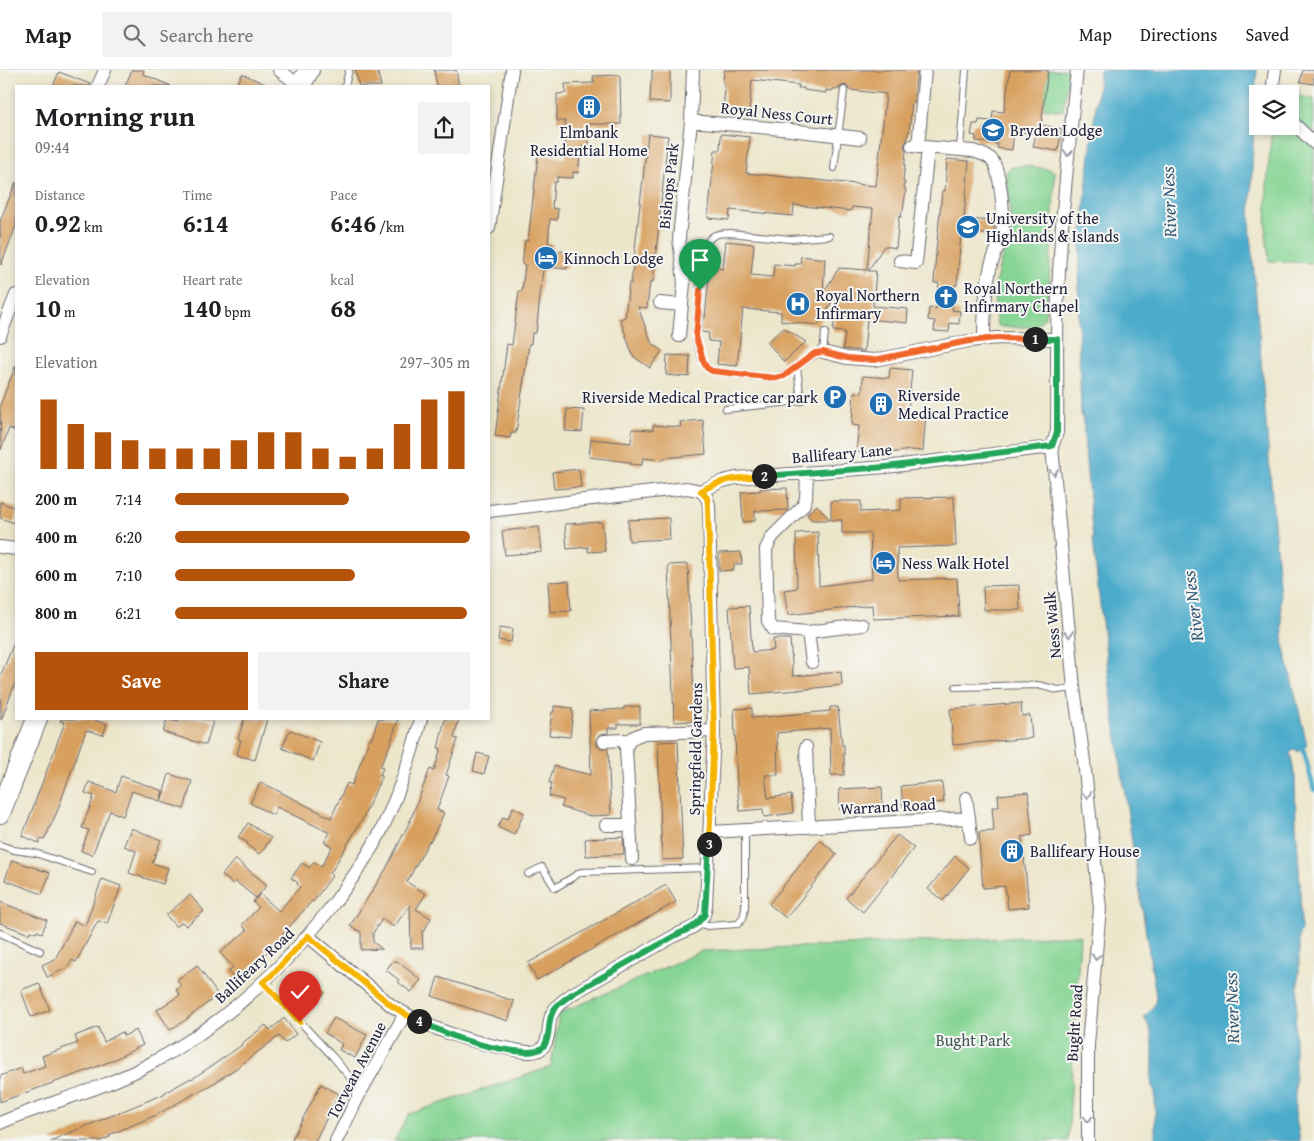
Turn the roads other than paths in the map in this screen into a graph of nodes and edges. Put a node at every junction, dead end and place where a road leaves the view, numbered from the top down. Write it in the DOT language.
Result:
graph roads {
  1 [pos="105,70"];
  2 [pos="280,70"];
  3 [pos="309,70"];
  4 [pos="349,70"];
  5 [pos="512,70"];
  6 [pos="693,70"];
  7 [pos="926,70"];
  8 [pos="966,70"];
  9 [pos="1077,70"];
  10 [pos="1275,70"];
  11 [pos="98,85"];
  12 [pos="298,85"];
  13 [pos="301,85"];
  14 [pos="346,85"];
  15 [pos="1274,85"];
  16 [pos="844,90"];
  17 [pos="691,121"];
  18 [pos="1299,129"];
  19 [pos="838,136"];
  20 [pos="860,138"];
  21 [pos="1314,143"];
  22 [pos="919,147"];
  23 [pos="960,149"];
  24 [pos="834,168"];
  25 [pos="490,221"];
  26 [pos="829,236"];
  27 [pos="900,261"];
  28 [pos="15,298"];
  29 [pos="660,303"];
  30 [pos="681,305"];
  31 [pos="825,332"];
  32 [pos="0,336"];
  33 [pos="678,336"];
  34 [pos="984,339"];
  35 [pos="1057,339"];
  36 [pos="823,352"];
  37 [pos="797,367"];
  38 [pos="726,409"];
  39 [pos="1052,446"];
  40 [pos="807,473"];
  41 [pos="701,491"];
  42 [pos="490,511"];
  43 [pos="0,547"];
  44 [pos="15,550"];
  45 [pos="862,625"];
  46 [pos="808,632"];
  47 [pos="812,662"];
  48 [pos="956,687"];
  49 [pos="1074,688"];
  50 [pos="37,720"];
  51 [pos="421,720"];
  52 [pos="714,731"];
  53 [pos="604,740"];
  54 [pos="629,742"];
  55 [pos="806,747"];
  56 [pos="966,798"];
  57 [pos="0,813"];
  58 [pos="969,818"];
  59 [pos="630,825"];
  60 [pos="606,826"];
  61 [pos="810,827"];
  62 [pos="745,830"];
  63 [pos="710,832"];
  64 [pos="971,838"];
  65 [pos="0,845"];
  66 [pos="632,859"];
  67 [pos="708,868"];
  68 [pos="92,872"];
  69 [pos="528,874"];
  70 [pos="1100,908"];
  71 [pos="699,922"];
  72 [pos="0,933"];
  73 [pos="308,936"];
  74 [pos="40,951"];
  75 [pos="263,982"];
  76 [pos="405,1014"];
  77 [pos="363,1087"];
  78 [pos="0,1123"];
  79 [pos="336,1141"];
  80 [pos="1088,1141"];
  1 -- 11 [label="street"];
  2 -- 12 [label="street"];
  3 -- 13 [label="highway"];
  4 -- 14 [label="lane"];
  5 -- 25 [label="street"];
  6 -- 17 [label="street, Bishops Park"];
  7 -- 22 [label="street"];
  8 -- 23 [label="lane"];
  9 -- 35 [label="street, Ness Walk, one-way"];
  10 -- 15 [label="street"];
  16 -- 19 [label="lane"];
  17 -- 19 [label="street, Royal Ness Court"];
  17 -- 30 [label="street, Bishops Park"];
  18 -- 21 [label="street"];
  19 -- 20 [label="street, Royal Ness Court"];
  19 -- 24 [label="lane"];
  22 -- 23 [label="street"];
  22 -- 27 [label="street"];
  23 -- 34 [label="street"];
  26 -- 37 [label="lane"];
  28 -- 32 [label="street"];
  29 -- 30 [label="street"];
  30 -- 33 [label="street, Bishops Park"];
  31 -- 36 [label="lane"];
  34 -- 35 [label="street"];
  34 -- 36 [label="street"];
  35 -- 39 [label="street, Ness Walk"];
  36 -- 37 [label="lane"];
  37 -- 38 [label="lane"];
  39 -- 40 [label="street, Ballifeary Lane"];
  39 -- 49 [label="street, Ness Walk, one-way"];
  40 -- 41 [label="street, Ballifeary Lane"];
  40 -- 46 [label="street"];
  41 -- 42 [label="street, Ballifeary Lane"];
  41 -- 52 [label="street, Springfield Gardens"];
  43 -- 44 [label="street"];
  45 -- 46 [label="street"];
  46 -- 47 [label="street"];
  48 -- 49 [label="lane"];
  49 -- 70 [label="street, Ness Walk, one-way"];
  50 -- 57 [label="highway"];
  51 -- 73 [label="street, Ballifeary Road"];
  52 -- 54 [label="street"];
  52 -- 63 [label="street, Springfield Gardens"];
  53 -- 54 [label="street"];
  54 -- 59 [label="street"];
  55 -- 61 [label="street"];
  56 -- 58 [label="street"];
  58 -- 61 [label="street, Warrand Road"];
  58 -- 64 [label="street"];
  59 -- 60 [label="street"];
  59 -- 66 [label="street"];
  61 -- 62 [label="street, Warrand Road"];
  62 -- 63 [label="street, Warrand Road"];
  62 -- 71 [label="lane"];
  63 -- 67 [label="street, Springfield Gardens"];
  65 -- 68 [label="lane"];
  67 -- 69 [label="lane"];
  67 -- 71 [label="street, Springfield Gardens"];
  70 -- 80 [label="street, Bught Road, one-way"];
  71 -- 76 [label="street"];
  72 -- 74 [label="lane"];
  73 -- 75 [label="street, Ballifeary Road"];
  73 -- 76 [label="street"];
  75 -- 77 [label="lane"];
  75 -- 78 [label="street, Ballifeary Road"];
  76 -- 77 [label="street, Torvean Avenue"];
  77 -- 79 [label="street, Torvean Avenue"];
}
